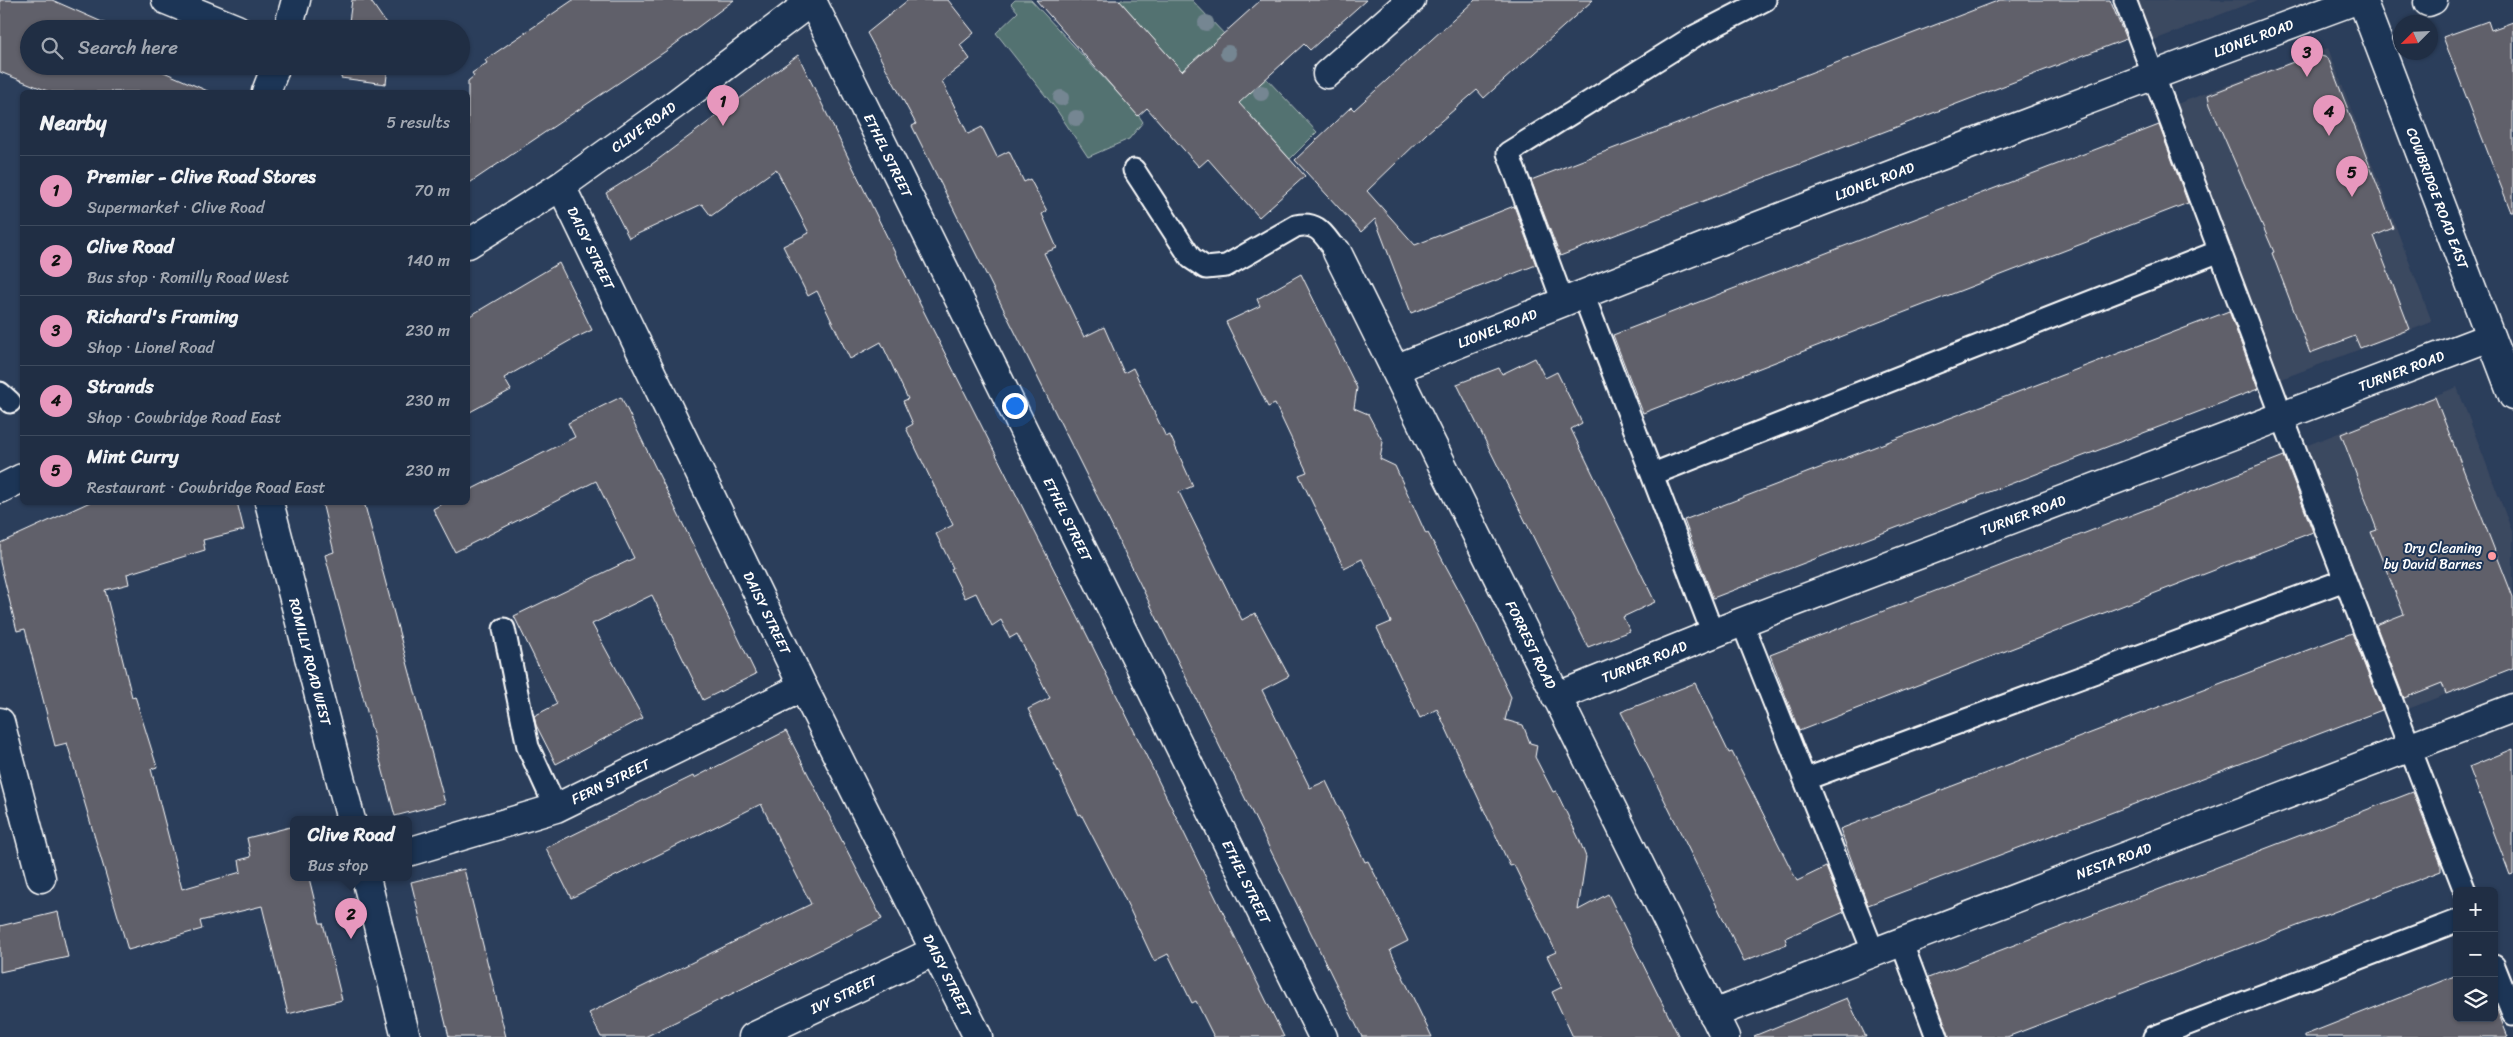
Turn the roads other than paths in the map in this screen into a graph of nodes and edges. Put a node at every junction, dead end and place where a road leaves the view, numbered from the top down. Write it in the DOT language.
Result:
graph roads {
  1 [pos="166,0"];
  2 [pos="296,0"];
  3 [pos="813,0"];
  4 [pos="1411,0"];
  5 [pos="1764,0"];
  6 [pos="2125,0"];
  7 [pos="2356,0"];
  8 [pos="2362,0"];
  9 [pos="215,20"];
  10 [pos="290,20"];
  11 [pos="1327,74"];
  12 [pos="2153,74"];
  13 [pos="273,75"];
  14 [pos="267,90"];
  15 [pos="1134,170"];
  16 [pos="560,186"];
  17 [pos="470,243"];
  18 [pos="2220,251"];
  19 [pos="1336,252"];
  20 [pos="1573,298"];
  21 [pos="2490,337"];
  22 [pos="1396,369"];
  23 [pos="2512,389"];
  24 [pos="2282,416"];
  25 [pos="1653,474"];
  26 [pos="20,479"];
  27 [pos="0,489"];
  28 [pos="270,505"];
  29 [pos="2345,580"];
  30 [pos="1742,622"];
  31 [pos="504,630"];
  32 [pos="1713,634"];
  33 [pos="803,687"];
  34 [pos="1556,696"];
  35 [pos="2513,708"];
  36 [pos="0,722"];
  37 [pos="2411,747"];
  38 [pos="1806,779"];
  39 [pos="556,808"];
  40 [pos="350,816"];
  41 [pos="412,851"];
  42 [pos="41,878"];
  43 [pos="367,881"];
  44 [pos="2464,887"];
  45 [pos="2453,923"];
  46 [pos="1901,941"];
  47 [pos="935,951"];
  48 [pos="1873,951"];
  49 [pos="2498,976"];
  50 [pos="2513,1014"];
  51 [pos="1719,1025"];
  52 [pos="406,1037"];
  53 [pos="753,1037"];
  54 [pos="978,1037"];
  55 [pos="1323,1037"];
  56 [pos="1937,1037"];
  57 [pos="2154,1037"];
  1 -- 9 [label="street"];
  2 -- 10 [label="street"];
  3 -- 16 [label="street, CLIVE ROAD"];
  3 -- 55 [label="street, ETHEL STREET"];
  4 -- 11 [label="street"];
  5 -- 20 [label="lane"];
  6 -- 12 [label="lane"];
  7 -- 12 [label="street, LIONEL ROAD"];
  8 -- 21 [label="street, COWBRIDGE ROAD EAST"];
  12 -- 18 [label="lane"];
  12 -- 20 [label="street, LIONEL ROAD"];
  13 -- 14 [label="street"];
  15 -- 19 [label="lane"];
  16 -- 17 [label="street, CLIVE ROAD"];
  16 -- 33 [label="street, DAISY STREET"];
  18 -- 24 [label="lane"];
  18 -- 25 [label="lane"];
  19 -- 22 [label="street, FORREST ROAD"];
  20 -- 22 [label="street, LIONEL ROAD"];
  20 -- 25 [label="lane"];
  21 -- 23 [label="street, COWBRIDGE ROAD EAST"];
  21 -- 24 [label="street, TURNER ROAD"];
  22 -- 34 [label="street, FORREST ROAD"];
  24 -- 29 [label="lane"];
  24 -- 30 [label="street, TURNER ROAD"];
  25 -- 32 [label="lane"];
  26 -- 27 [label="street"];
  28 -- 40 [label="street, ROMILLY ROAD WEST"];
  29 -- 37 [label="lane"];
  29 -- 38 [label="lane"];
  30 -- 32 [label="street, TURNER ROAD"];
  30 -- 38 [label="lane"];
  31 -- 39 [label="lane"];
  32 -- 34 [label="street, TURNER ROAD"];
  33 -- 39 [label="street, FERN STREET"];
  33 -- 47 [label="street, DAISY STREET"];
  34 -- 51 [label="street, FORREST ROAD"];
  35 -- 37 [label="street, NESTA ROAD"];
  36 -- 42 [label="street"];
  37 -- 44 [label="lane"];
  37 -- 46 [label="street, NESTA ROAD"];
  38 -- 48 [label="lane"];
  39 -- 41 [label="street, FERN STREET"];
  43 -- 52 [label="street"];
  45 -- 57 [label="lane"];
  46 -- 48 [label="street, NESTA ROAD"];
  46 -- 56 [label="lane"];
  47 -- 53 [label="street, IVY STREET"];
  47 -- 54 [label="street, DAISY STREET"];
  48 -- 51 [label="street, NESTA ROAD"];
  49 -- 50 [label="lane"];
}
